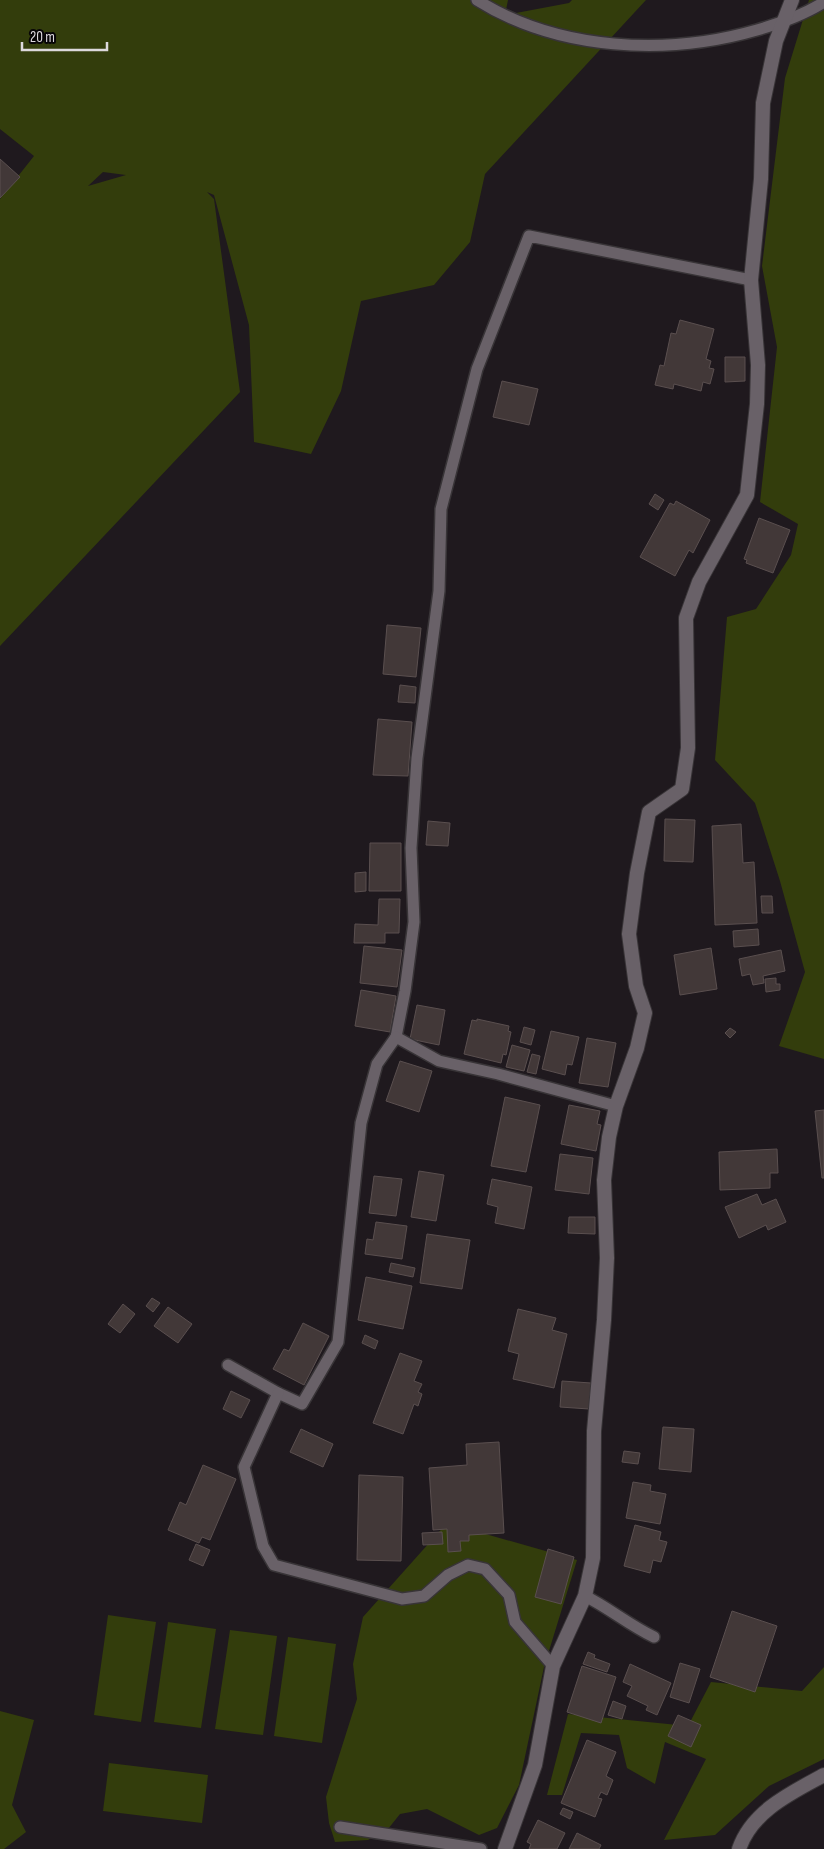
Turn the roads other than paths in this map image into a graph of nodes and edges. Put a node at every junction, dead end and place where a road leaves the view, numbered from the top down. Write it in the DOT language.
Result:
graph roads {
  1 [pos="477,0"];
  2 [pos="792,0"];
  3 [pos="824,2"];
  4 [pos="784,22"];
  5 [pos="751,280"];
  6 [pos="396,1037"];
  7 [pos="616,1106"];
  8 [pos="228,1365"];
  9 [pos="278,1393"];
  10 [pos="584,1596"];
  11 [pos="654,1637"];
  12 [pos="553,1666"];
  13 [pos="824,1775"];
  14 [pos="340,1827"];
  15 [pos="481,1849"];
  16 [pos="505,1849"];
  17 [pos="739,1849"];
  1 -- 4 [label="lane"];
  2 -- 4 [label="street"];
  3 -- 4 [label="lane"];
  4 -- 5 [label="street"];
  5 -- 6 [label="lane"];
  5 -- 7 [label="street"];
  6 -- 7 [label="lane"];
  6 -- 9 [label="lane"];
  7 -- 10 [label="street"];
  8 -- 9 [label="lane"];
  9 -- 12 [label="lane"];
  10 -- 11 [label="lane"];
  10 -- 12 [label="street"];
  12 -- 16 [label="street"];
  13 -- 17 [label="street"];
  14 -- 15 [label="lane"];
}
